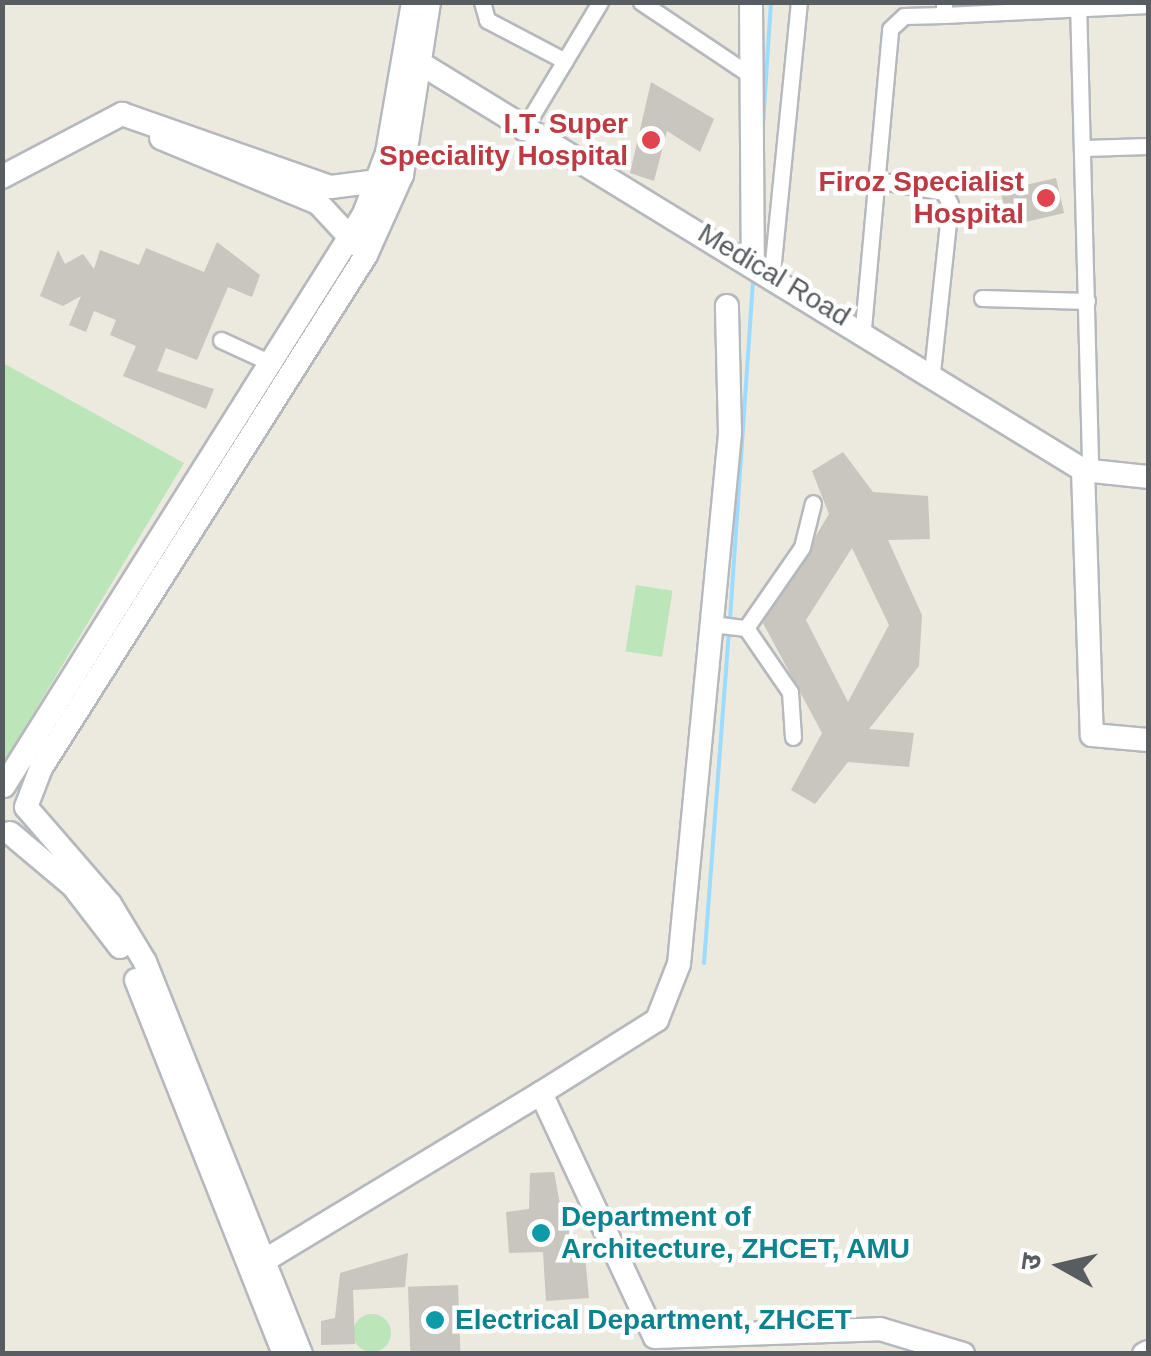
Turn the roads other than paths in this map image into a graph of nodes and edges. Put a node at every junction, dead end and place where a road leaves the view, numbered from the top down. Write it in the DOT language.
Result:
graph roads {
  1 [pos="413,2"];
  2 [pos="429,2"];
  3 [pos="482,2"];
  4 [pos="600,2"];
  5 [pos="641,2"];
  6 [pos="800,2"];
  7 [pos="748,4"];
  8 [pos="1078,4"];
  9 [pos="1148,5"];
  10 [pos="994,7"];
  11 [pos="944,9"];
  12 [pos="412,58"];
  13 [pos="565,60"];
  14 [pos="750,74"];
  15 [pos="109,125"];
  16 [pos="522,132"];
  17 [pos="1148,146"];
  18 [pos="1084,148"];
  19 [pos="2,177"];
  20 [pos="378,180"];
  21 [pos="877,180"];
  22 [pos="350,236"];
  23 [pos="366,255"];
  24 [pos="763,266"];
  25 [pos="982,298"];
  26 [pos="1087,301"];
  27 [pos="726,306"];
  28 [pos="864,328"];
  29 [pos="221,340"];
  30 [pos="273,364"];
  31 [pos="932,372"];
  32 [pos="1086,471"];
  33 [pos="1148,477"];
  34 [pos="812,503"];
  35 [pos="712,624"];
  36 [pos="746,628"];
  37 [pos="95,666"];
  38 [pos="792,737"];
  39 [pos="1148,740"];
  40 [pos="4,786"];
  41 [pos="26,807"];
  42 [pos="6,833"];
  43 [pos="541,1093"];
  44 [pos="267,1259"];
  45 [pos="284,1354"];
  46 [pos="302,1354"];
  47 [pos="963,1354"];
  1 -- 12 [label="street"];
  2 -- 12 [label="street"];
  3 -- 13 [label="street"];
  4 -- 13 [label="street"];
  5 -- 14 [label="street"];
  6 -- 24 [label="street"];
  7 -- 14 [label="street"];
  8 -- 9 [label="street"];
  8 -- 10 [label="street"];
  8 -- 18 [label="street"];
  10 -- 11 [label="street"];
  11 -- 21 [label="street"];
  12 -- 16 [label="street, Medical Road"];
  12 -- 20 [label="street"];
  12 -- 23 [label="street"];
  13 -- 16 [label="street"];
  14 -- 24 [label="street"];
  15 -- 19 [label="street"];
  15 -- 20 [label="street"];
  15 -- 22 [label="street"];
  16 -- 24 [label="street, Medical Road"];
  17 -- 18 [label="street"];
  18 -- 26 [label="street"];
  20 -- 22 [label="street"];
  21 -- 28 [label="street"];
  21 -- 31 [label="street"];
  22 -- 23 [label="street"];
  22 -- 30 [label="street"];
  23 -- 37 [label="street"];
  24 -- 28 [label="street, Medical Road"];
  25 -- 26 [label="street"];
  26 -- 32 [label="street"];
  27 -- 35 [label="street"];
  28 -- 31 [label="street, Medical Road"];
  29 -- 30 [label="street"];
  30 -- 37 [label="street"];
  31 -- 32 [label="street, Medical Road"];
  32 -- 33 [label="street, Medical Road"];
  32 -- 39 [label="street"];
  34 -- 36 [label="street"];
  35 -- 36 [label="street"];
  35 -- 43 [label="street"];
  36 -- 38 [label="street"];
  37 -- 40 [label="street"];
  37 -- 41 [label="street"];
  40 -- 41 [label="street"];
  41 -- 42 [label="street"];
  41 -- 44 [label="street"];
  42 -- 45 [label="street"];
  43 -- 44 [label="street"];
  43 -- 47 [label="street"];
  44 -- 46 [label="street"];
}
